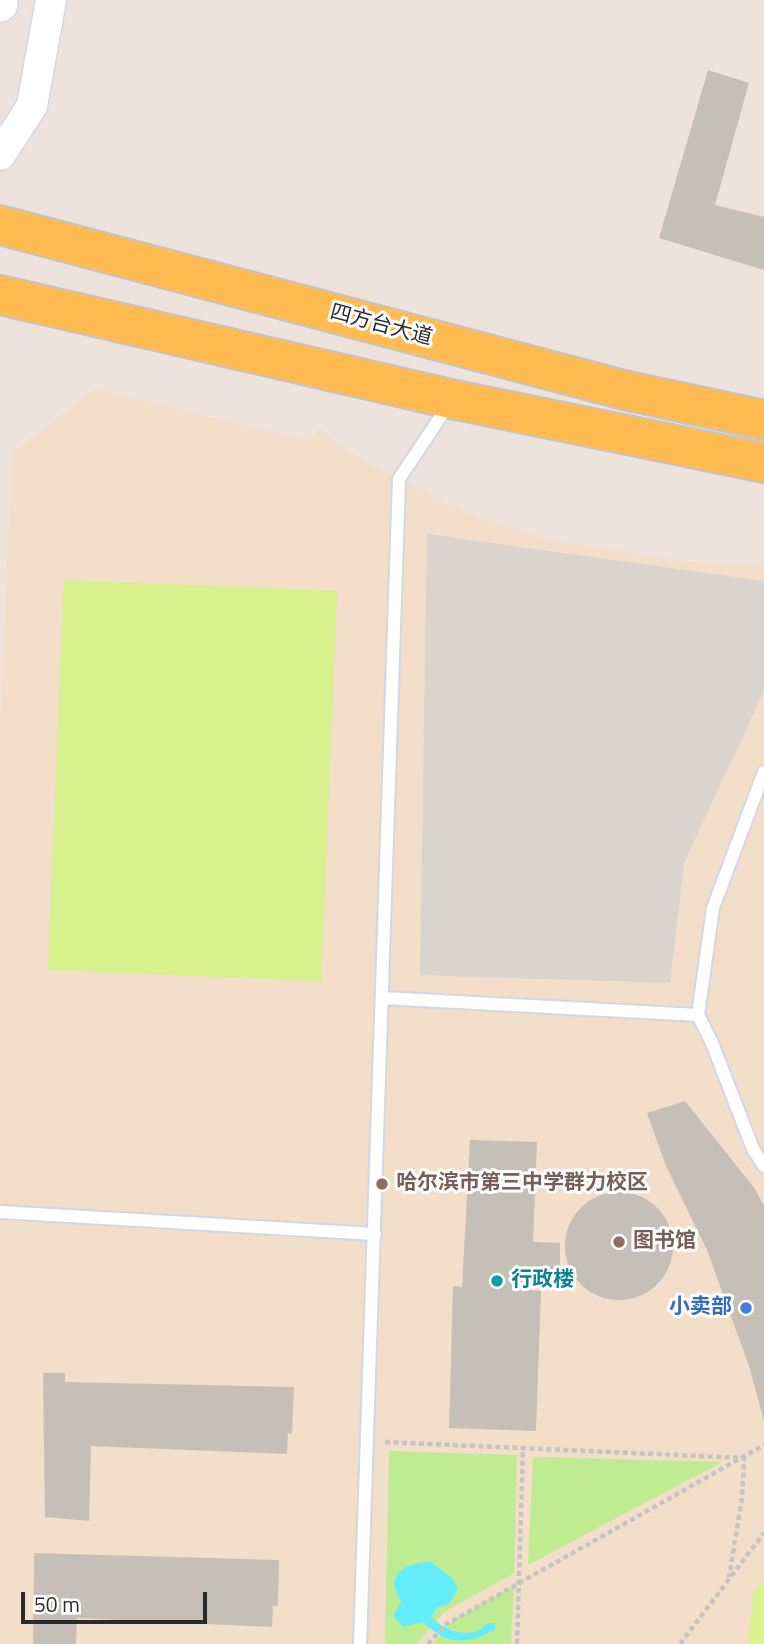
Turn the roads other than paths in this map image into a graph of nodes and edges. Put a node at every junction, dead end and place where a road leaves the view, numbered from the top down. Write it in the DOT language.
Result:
graph roads {
  1 [pos="51,0"];
  2 [pos="0,155"];
  3 [pos="0,225"];
  4 [pos="0,295"];
  5 [pos="452,399"];
  6 [pos="764,420"];
  7 [pos="764,463"];
  8 [pos="764,772"];
  9 [pos="383,998"];
  10 [pos="698,1014"];
  11 [pos="764,1166"];
  12 [pos="0,1212"];
  13 [pos="375,1234"];
  14 [pos="360,1644"];
  1 -- 2 [label="street"];
  3 -- 6 [label="main road, 四方台大道"];
  4 -- 5 [label="main road"];
  5 -- 7 [label="main road"];
  5 -- 9 [label="lane"];
  8 -- 10 [label="lane"];
  9 -- 10 [label="lane"];
  9 -- 13 [label="lane"];
  10 -- 11 [label="lane"];
  12 -- 13 [label="lane"];
  13 -- 14 [label="lane"];
}
